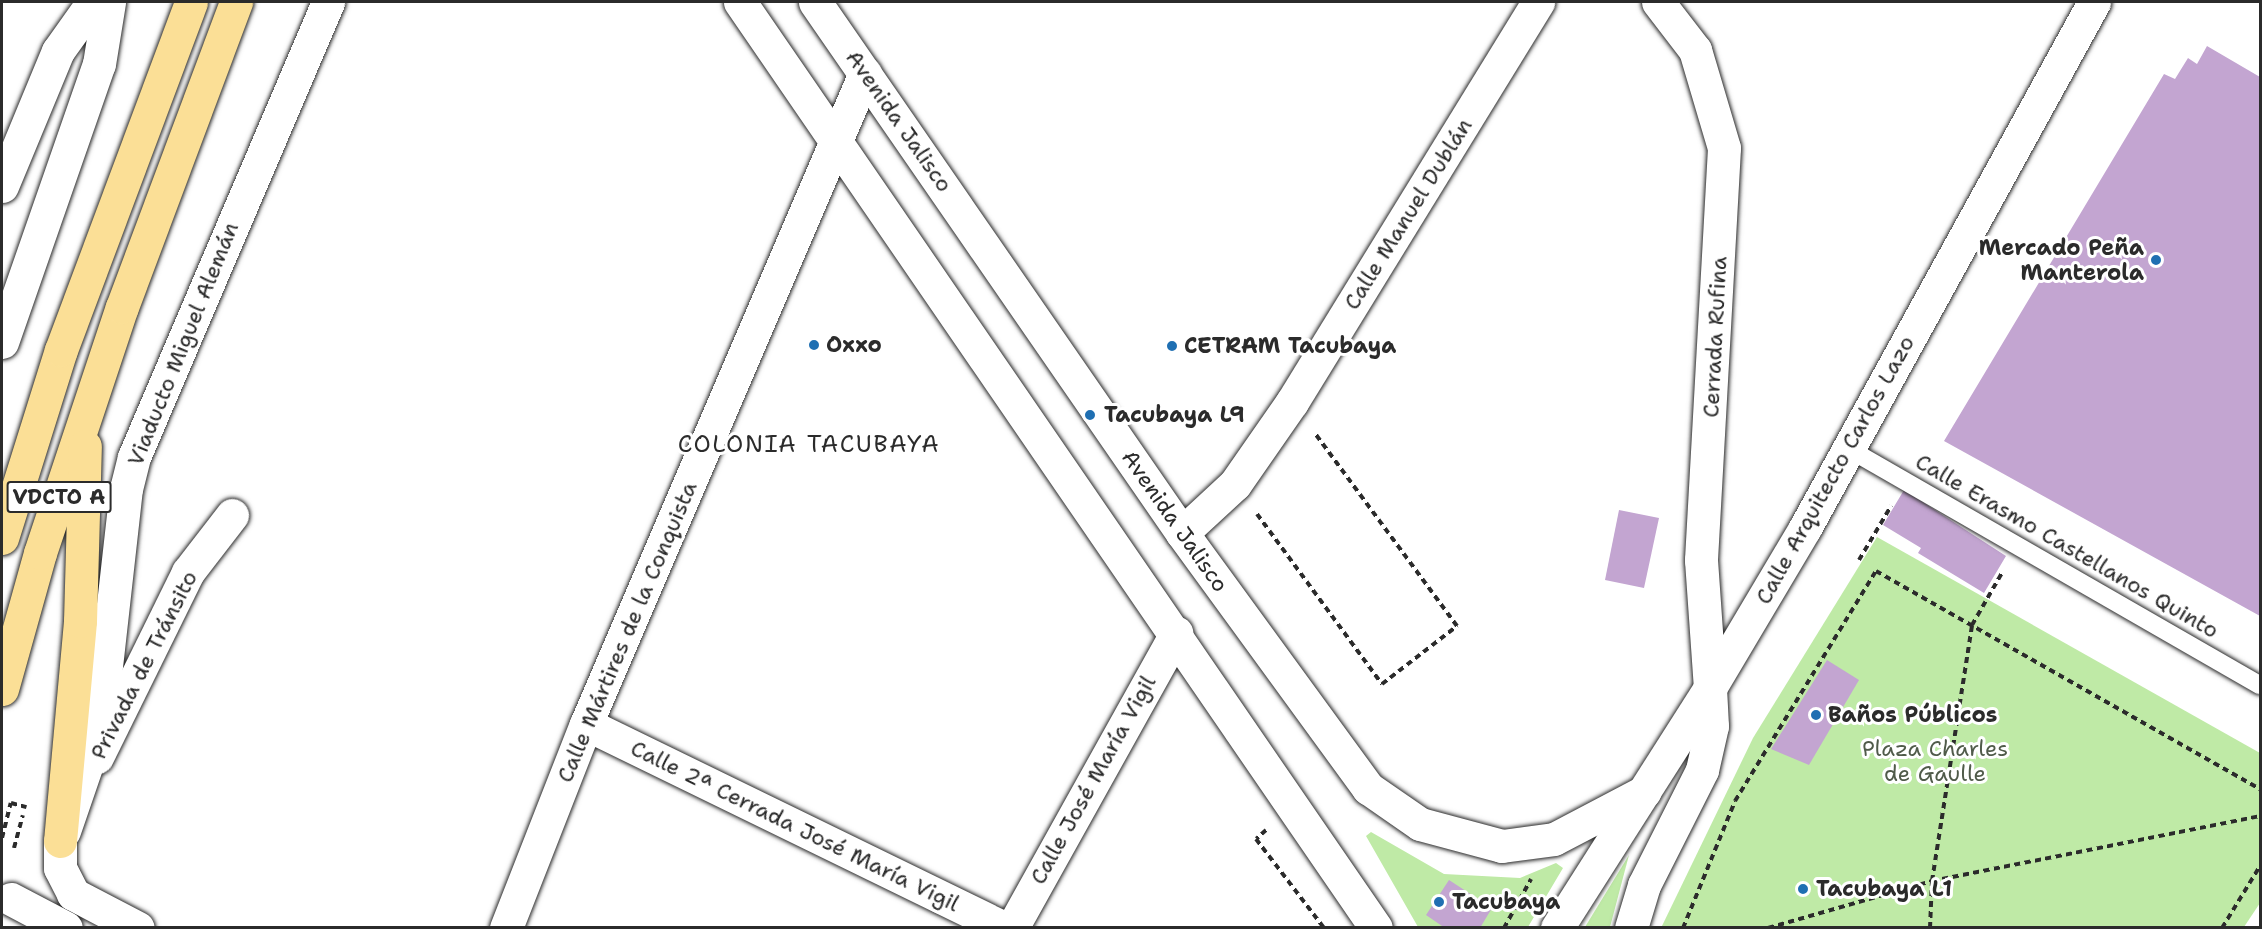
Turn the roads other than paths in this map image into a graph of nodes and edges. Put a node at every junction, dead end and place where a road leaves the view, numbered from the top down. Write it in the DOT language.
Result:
graph roads {
  1 [pos="93,2"];
  2 [pos="109,2"];
  3 [pos="191,2"];
  4 [pos="236,2"];
  5 [pos="328,2"];
  6 [pos="740,2"];
  7 [pos="815,2"];
  8 [pos="1538,2"];
  9 [pos="1658,2"];
  10 [pos="2094,2"];
  11 [pos="865,73"];
  12 [pos="836,140"];
  13 [pos="2,186"];
  14 [pos="2,342"];
  15 [pos="61,350"];
  16 [pos="85,420"];
  17 [pos="1849,449"];
  18 [pos="2,462"];
  19 [pos="232,515"];
  20 [pos="1182,533"];
  21 [pos="2,538"];
  22 [pos="1176,633"];
  23 [pos="2260,685"];
  24 [pos="1710,688"];
  25 [pos="2,689"];
  26 [pos="586,724"];
  27 [pos="82,789"];
  28 [pos="1644,792"];
  29 [pos="60,842"];
  30 [pos="11,899"];
  31 [pos="66,927"];
  32 [pos="138,927"];
  33 [pos="506,927"];
  34 [pos="1004,927"];
  35 [pos="1012,927"];
  36 [pos="1376,927"];
  37 [pos="1557,927"];
  38 [pos="1631,927"];
  1 -- 13 [label="street"];
  2 -- 14 [label="street"];
  3 -- 15 [label="highway, VDCTO A"];
  4 -- 16 [label="highway, VDCTO A"];
  5 -- 27 [label="street, Viaducto Miguel Alemán"];
  6 -- 12 [label="street"];
  7 -- 11 [label="street, Avenida Jalisco"];
  8 -- 20 [label="street, Calle Manuel Dublán"];
  9 -- 24 [label="street, Cerrada Rufina"];
  10 -- 17 [label="street, Calle Arquitecto Carlos Lazo"];
  11 -- 12 [label="street, Calle Mártires de la Conquista"];
  11 -- 20 [label="street, Avenida Jalisco"];
  12 -- 22 [label="street"];
  12 -- 26 [label="street, Calle Mártires de la Conquista"];
  15 -- 18 [label="highway"];
  15 -- 21 [label="highway, VDCTO A"];
  16 -- 25 [label="highway, VDCTO A"];
  16 -- 29 [label="highway"];
  17 -- 23 [label="lane, Calle Erasmo Castellanos Quinto"];
  17 -- 24 [label="street, Calle Arquitecto Carlos Lazo"];
  19 -- 27 [label="street, Privada de Tránsito"];
  20 -- 28 [label="street, Avenida Jalisco"];
  22 -- 35 [label="street, Calle José María Vigil"];
  22 -- 36 [label="street"];
  24 -- 28 [label="street, Calle Arquitecto Carlos Lazo"];
  24 -- 38 [label="street, Cerrada Rufina"];
  26 -- 33 [label="street, Calle Mártires de la Conquista"];
  26 -- 34 [label="street, Calle 2ª Cerrada José María Vigil"];
  27 -- 29 [label="street, Viaducto Miguel Alemán"];
  28 -- 37 [label="street, Calle Arquitecto Carlos Lazo"];
  29 -- 32 [label="street"];
  30 -- 31 [label="street"];
}
